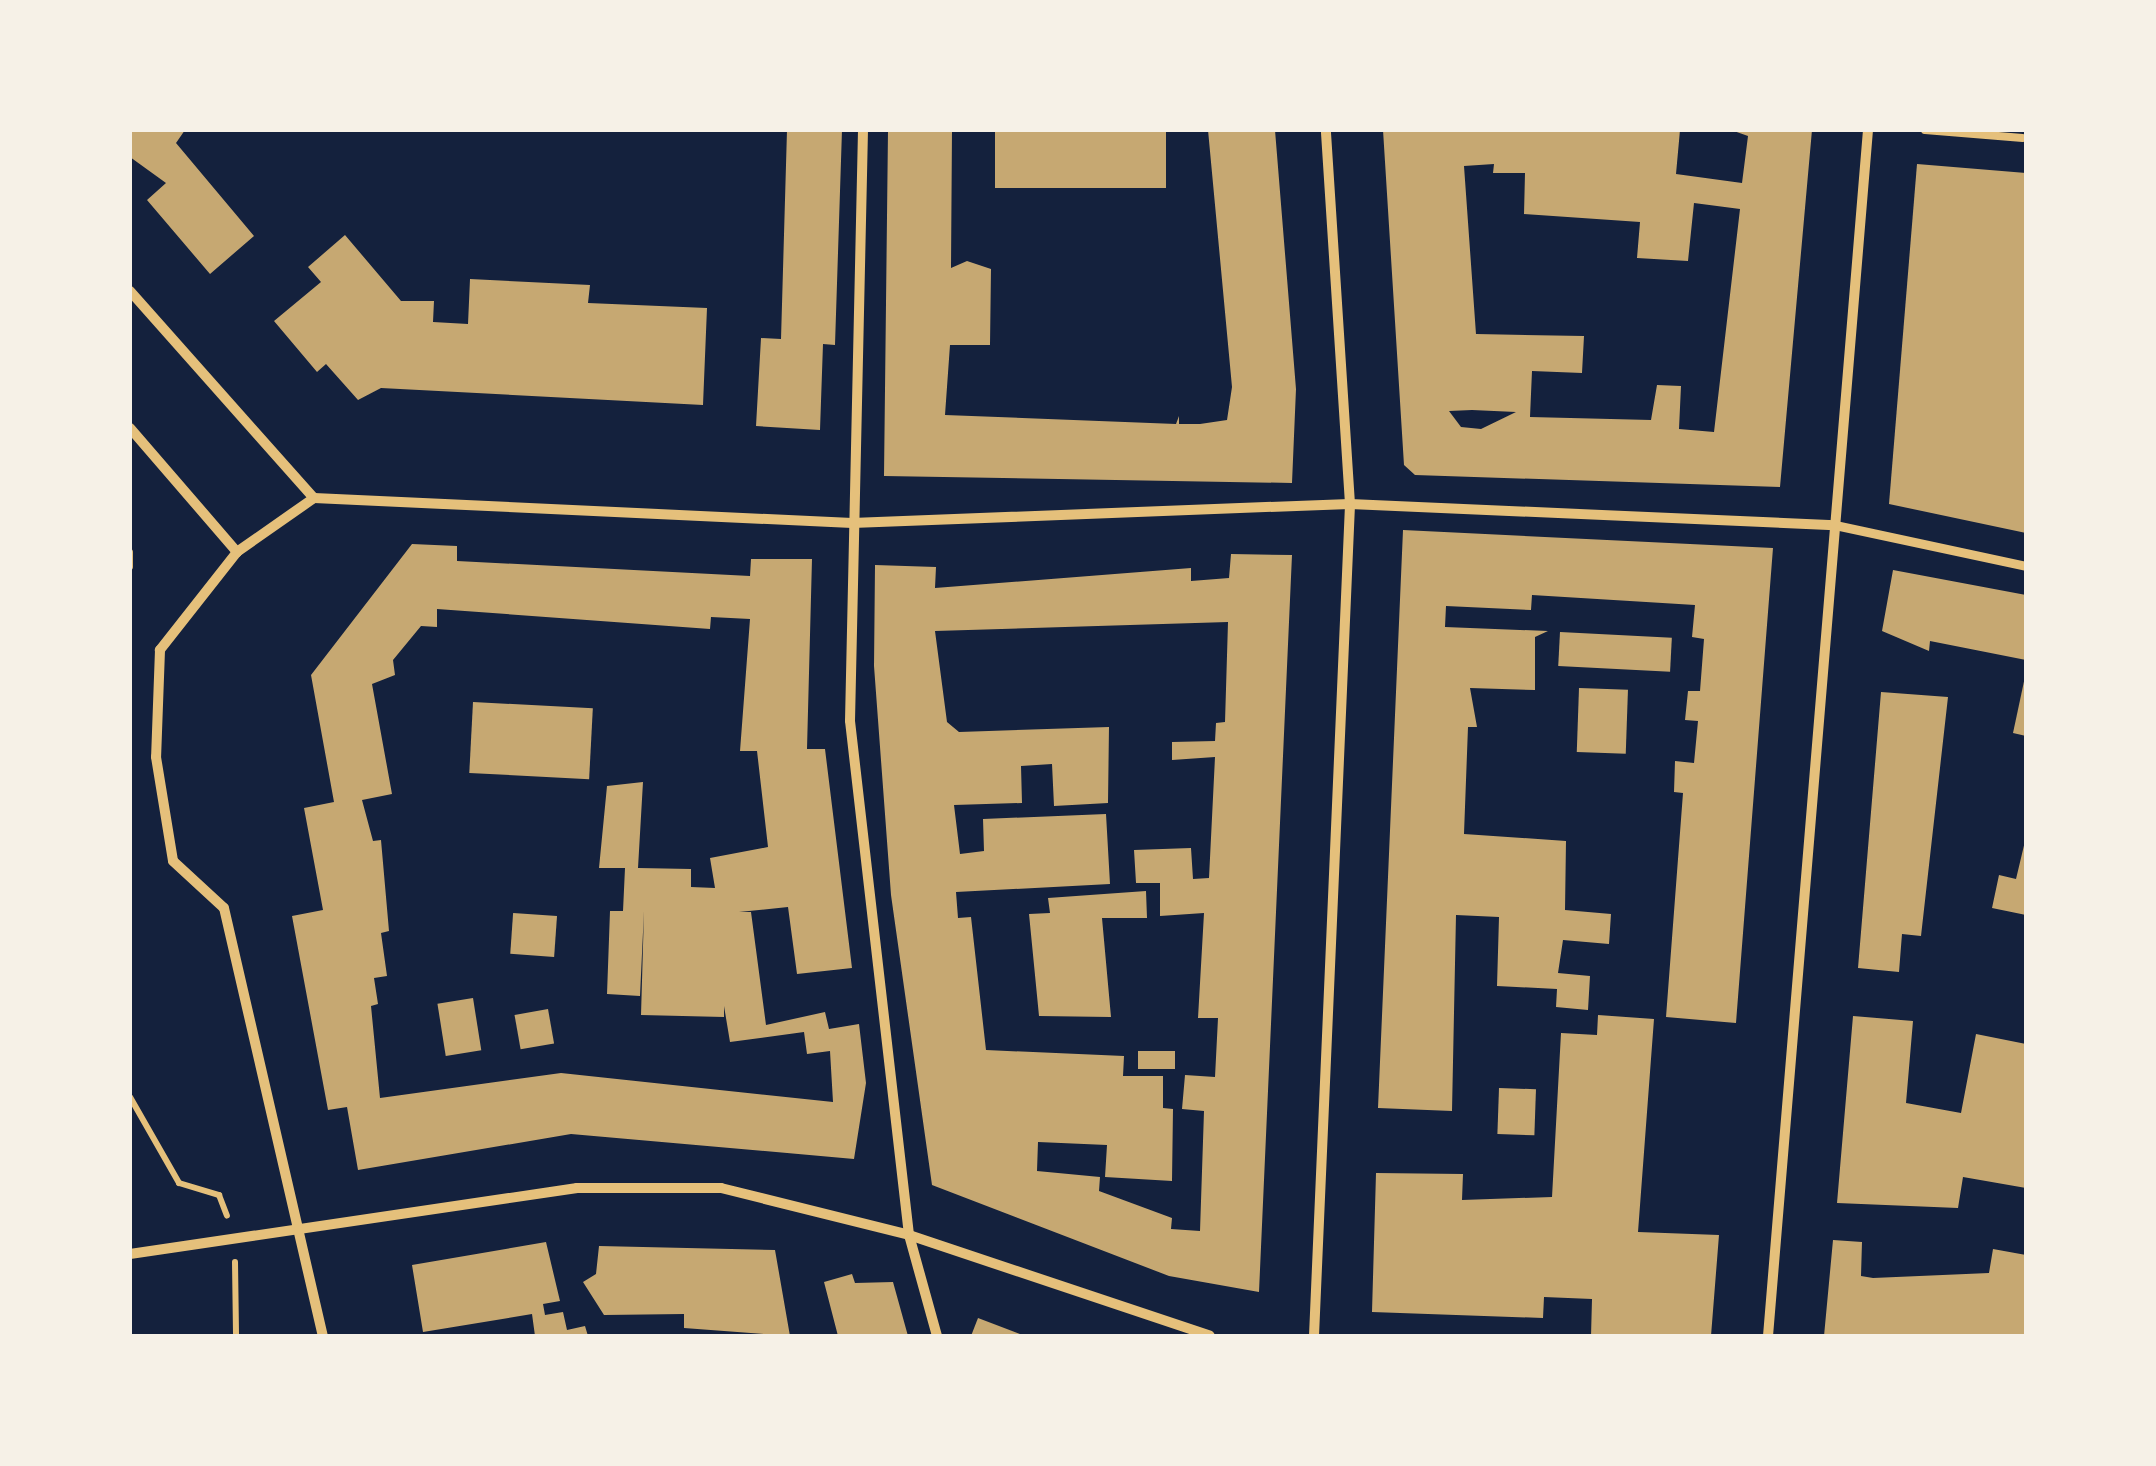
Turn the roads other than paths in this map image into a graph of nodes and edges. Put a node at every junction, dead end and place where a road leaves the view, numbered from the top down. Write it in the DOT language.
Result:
graph roads {
  1 [pos="863,130"];
  2 [pos="1326,130"];
  3 [pos="1868,130"];
  4 [pos="1926,130"];
  5 [pos="2023,138"];
  6 [pos="130,291"];
  7 [pos="130,428"];
  8 [pos="314,498"];
  9 [pos="1350,504"];
  10 [pos="852,523"];
  11 [pos="1835,525"];
  12 [pos="237,552"];
  13 [pos="2026,566"];
  14 [pos="301,1230"];
  15 [pos="909,1235"];
  16 [pos="130,1254"];
  17 [pos="323,1336"];
  18 [pos="937,1336"];
  19 [pos="1210,1336"];
  20 [pos="1314,1336"];
  21 [pos="1768,1336"];
  1 -- 10 [label="street"];
  2 -- 9 [label="street"];
  3 -- 11 [label="street"];
  4 -- 5 [label="lane"];
  6 -- 8 [label="street"];
  7 -- 12 [label="street"];
  8 -- 10 [label="street"];
  8 -- 12 [label="street"];
  9 -- 10 [label="street"];
  9 -- 11 [label="street"];
  9 -- 20 [label="street"];
  10 -- 15 [label="street"];
  11 -- 13 [label="street"];
  11 -- 21 [label="street"];
  12 -- 14 [label="street"];
  14 -- 15 [label="street"];
  14 -- 16 [label="street"];
  14 -- 17 [label="street"];
  15 -- 18 [label="street"];
  15 -- 19 [label="street"];
}
